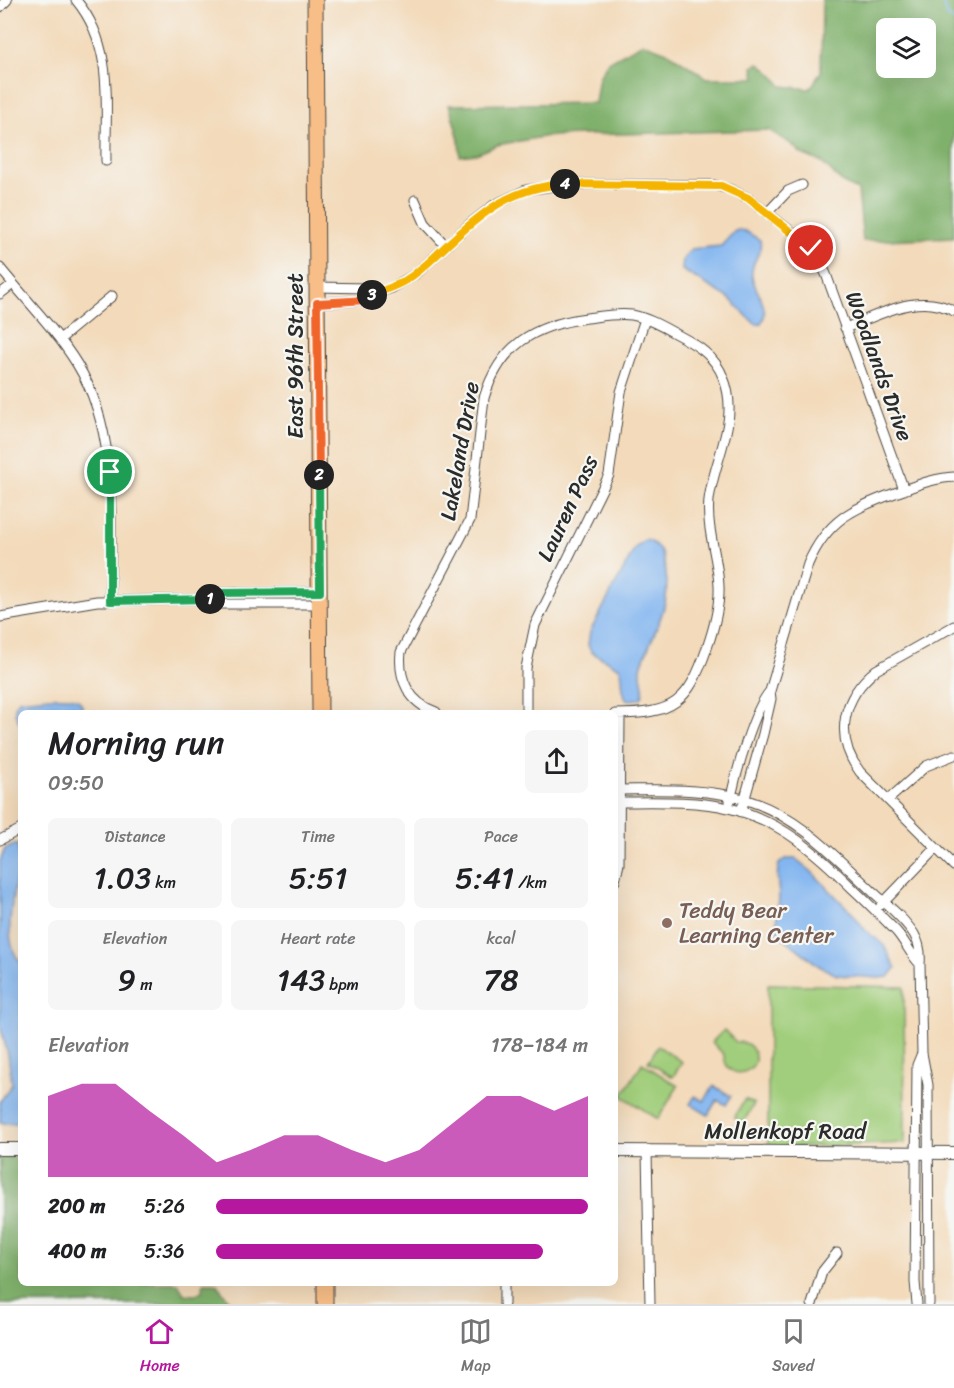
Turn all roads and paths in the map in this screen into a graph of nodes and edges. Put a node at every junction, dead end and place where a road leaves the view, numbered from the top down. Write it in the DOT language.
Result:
graph roads {
  1 [pos="7,0"];
  2 [pos="76,0"];
  3 [pos="315,0"];
  4 [pos="0,7"];
  5 [pos="106,161"];
  6 [pos="802,185"];
  7 [pos="415,200"];
  8 [pos="767,213"];
  9 [pos="446,246"];
  10 [pos="0,268"];
  11 [pos="13,284"];
  12 [pos="317,287"];
  13 [pos="0,294"];
  14 [pos="373,294"];
  15 [pos="112,296"];
  16 [pos="317,303"];
  17 [pos="954,311"];
  18 [pos="645,319"];
  19 [pos="845,328"];
  20 [pos="60,339"];
  21 [pos="954,477"];
  22 [pos="904,490"];
  23 [pos="320,598"];
  24 [pos="110,601"];
  25 [pos="0,617"];
  26 [pos="954,626"];
  27 [pos="770,691"];
  28 [pos="320,710"];
  29 [pos="432,710"];
  30 [pos="526,710"];
  31 [pos="618,714"];
  32 [pos="954,755"];
  33 [pos="618,790"];
  34 [pos="731,796"];
  35 [pos="744,800"];
  36 [pos="888,800"];
  37 [pos="618,802"];
  38 [pos="729,808"];
  39 [pos="741,812"];
  40 [pos="18,831"];
  41 [pos="0,840"];
  42 [pos="936,848"];
  43 [pos="954,866"];
  44 [pos="618,868"];
  45 [pos="884,902"];
  46 [pos="875,911"];
  47 [pos="920,964"];
  48 [pos="922,1053"];
  49 [pos="0,1149"];
  50 [pos="18,1149"];
  51 [pos="618,1151"];
  52 [pos="647,1151"];
  53 [pos="915,1152"];
  54 [pos="930,1152"];
  55 [pos="954,1153"];
  56 [pos="837,1253"];
  57 [pos="324,1286"];
  58 [pos="504,1286"];
  59 [pos="325,1304"];
  60 [pos="504,1304"];
  61 [pos="650,1304"];
  62 [pos="812,1304"];
  63 [pos="917,1304"];
  64 [pos="929,1304"];
  1 -- 4 [label="street"];
  2 -- 5 [label="street"];
  3 -- 12 [label="main road, East 96th Street"];
  6 -- 8 [label="street"];
  7 -- 9 [label="street"];
  8 -- 9 [label="street, Woodlands Drive"];
  8 -- 19 [label="street, Woodlands Drive"];
  9 -- 14 [label="street, Woodlands Drive"];
  10 -- 11 [label="street"];
  11 -- 13 [label="street"];
  11 -- 20 [label="street"];
  12 -- 14 [label="street"];
  12 -- 16 [label="main road, East 96th Street"];
  14 -- 16 [label="street, Woodlands Drive"];
  15 -- 20 [label="street"];
  16 -- 23 [label="main road, East 96th Street"];
  17 -- 19 [label="street"];
  18 -- 29 [label="street, Lakeland Drive"];
  18 -- 30 [label="street, Lauren Pass"];
  18 -- 31 [label="street, Lakeland Drive"];
  19 -- 22 [label="street, Woodlands Drive"];
  20 -- 24 [label="street"];
  21 -- 22 [label="street"];
  22 -- 27 [label="street"];
  23 -- 24 [label="street"];
  23 -- 28 [label="main road, East 96th Street"];
  24 -- 25 [label="street"];
  26 -- 36 [label="street"];
  27 -- 34 [label="street"];
  27 -- 35 [label="street"];
  32 -- 36 [label="street"];
  33 -- 34 [label="street"];
  33 -- 37 [label="street"];
  34 -- 35 [label="street"];
  34 -- 38 [label="street"];
  35 -- 39 [label="street"];
  35 -- 45 [label="street"];
  36 -- 42 [label="street"];
  37 -- 38 [label="street"];
  37 -- 44 [label="street"];
  38 -- 39 [label="street"];
  39 -- 46 [label="street"];
  40 -- 41 [label="street"];
  42 -- 43 [label="street"];
  42 -- 45 [label="street"];
  45 -- 46 [label="street"];
  45 -- 47 [label="street"];
  46 -- 47 [label="street"];
  47 -- 48 [label="street"];
  48 -- 53 [label="street"];
  48 -- 54 [label="street"];
  49 -- 50 [label="street"];
  51 -- 52 [label="street, Mollenkopf Road"];
  52 -- 53 [label="street, Mollenkopf Road"];
  52 -- 61 [label="street"];
  53 -- 54 [label="street, Mollenkopf Road"];
  53 -- 63 [label="street"];
  54 -- 55 [label="street, Mollenkopf Road"];
  54 -- 64 [label="street"];
  56 -- 62 [label="street"];
  57 -- 59 [label="main road"];
  58 -- 60 [label="street"];
}
